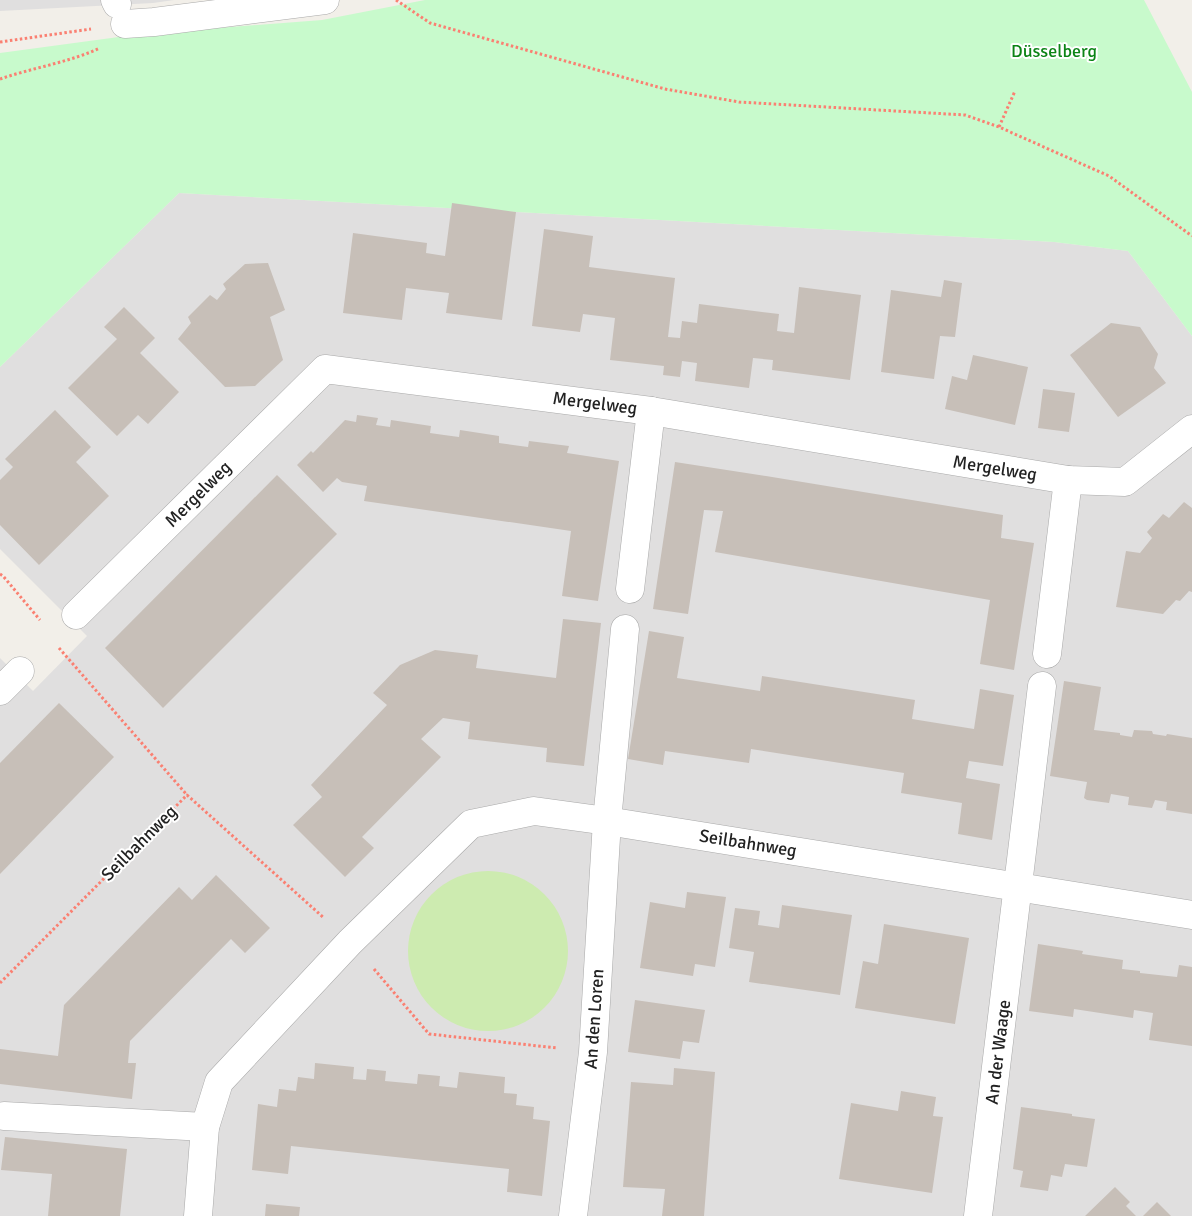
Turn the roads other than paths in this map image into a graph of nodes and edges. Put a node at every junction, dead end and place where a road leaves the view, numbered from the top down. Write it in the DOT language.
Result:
graph roads {
  1 [pos="325,0"];
  2 [pos="119,9"];
  3 [pos="651,410"];
  4 [pos="1192,429"];
  5 [pos="1068,480"];
  6 [pos="630,589"];
  7 [pos="76,615"];
  8 [pos="625,629"];
  9 [pos="1047,654"];
  10 [pos="20,671"];
  11 [pos="1042,686"];
  12 [pos="0,691"];
  13 [pos="607,821"];
  14 [pos="1018,887"];
  15 [pos="1192,915"];
  16 [pos="4,1116"];
  17 [pos="204,1126"];
  18 [pos="198,1216"];
  19 [pos="573,1216"];
  20 [pos="978,1216"];
  1 -- 2 [label="street"];
  3 -- 5 [label="street, Mergelweg"];
  3 -- 6 [label="street"];
  3 -- 7 [label="street, Mergelweg"];
  4 -- 5 [label="street, Mergelweg"];
  5 -- 9 [label="street"];
  8 -- 13 [label="street, An den Loren"];
  10 -- 12 [label="street"];
  11 -- 14 [label="street, An der Waage"];
  13 -- 14 [label="street, Seilbahnweg"];
  13 -- 17 [label="street, Seilbahnweg"];
  13 -- 19 [label="street, An den Loren"];
  14 -- 15 [label="street, Seilbahnweg"];
  14 -- 20 [label="street, An der Waage"];
  16 -- 17 [label="street"];
  17 -- 18 [label="street, Seilbahnweg"];
}
